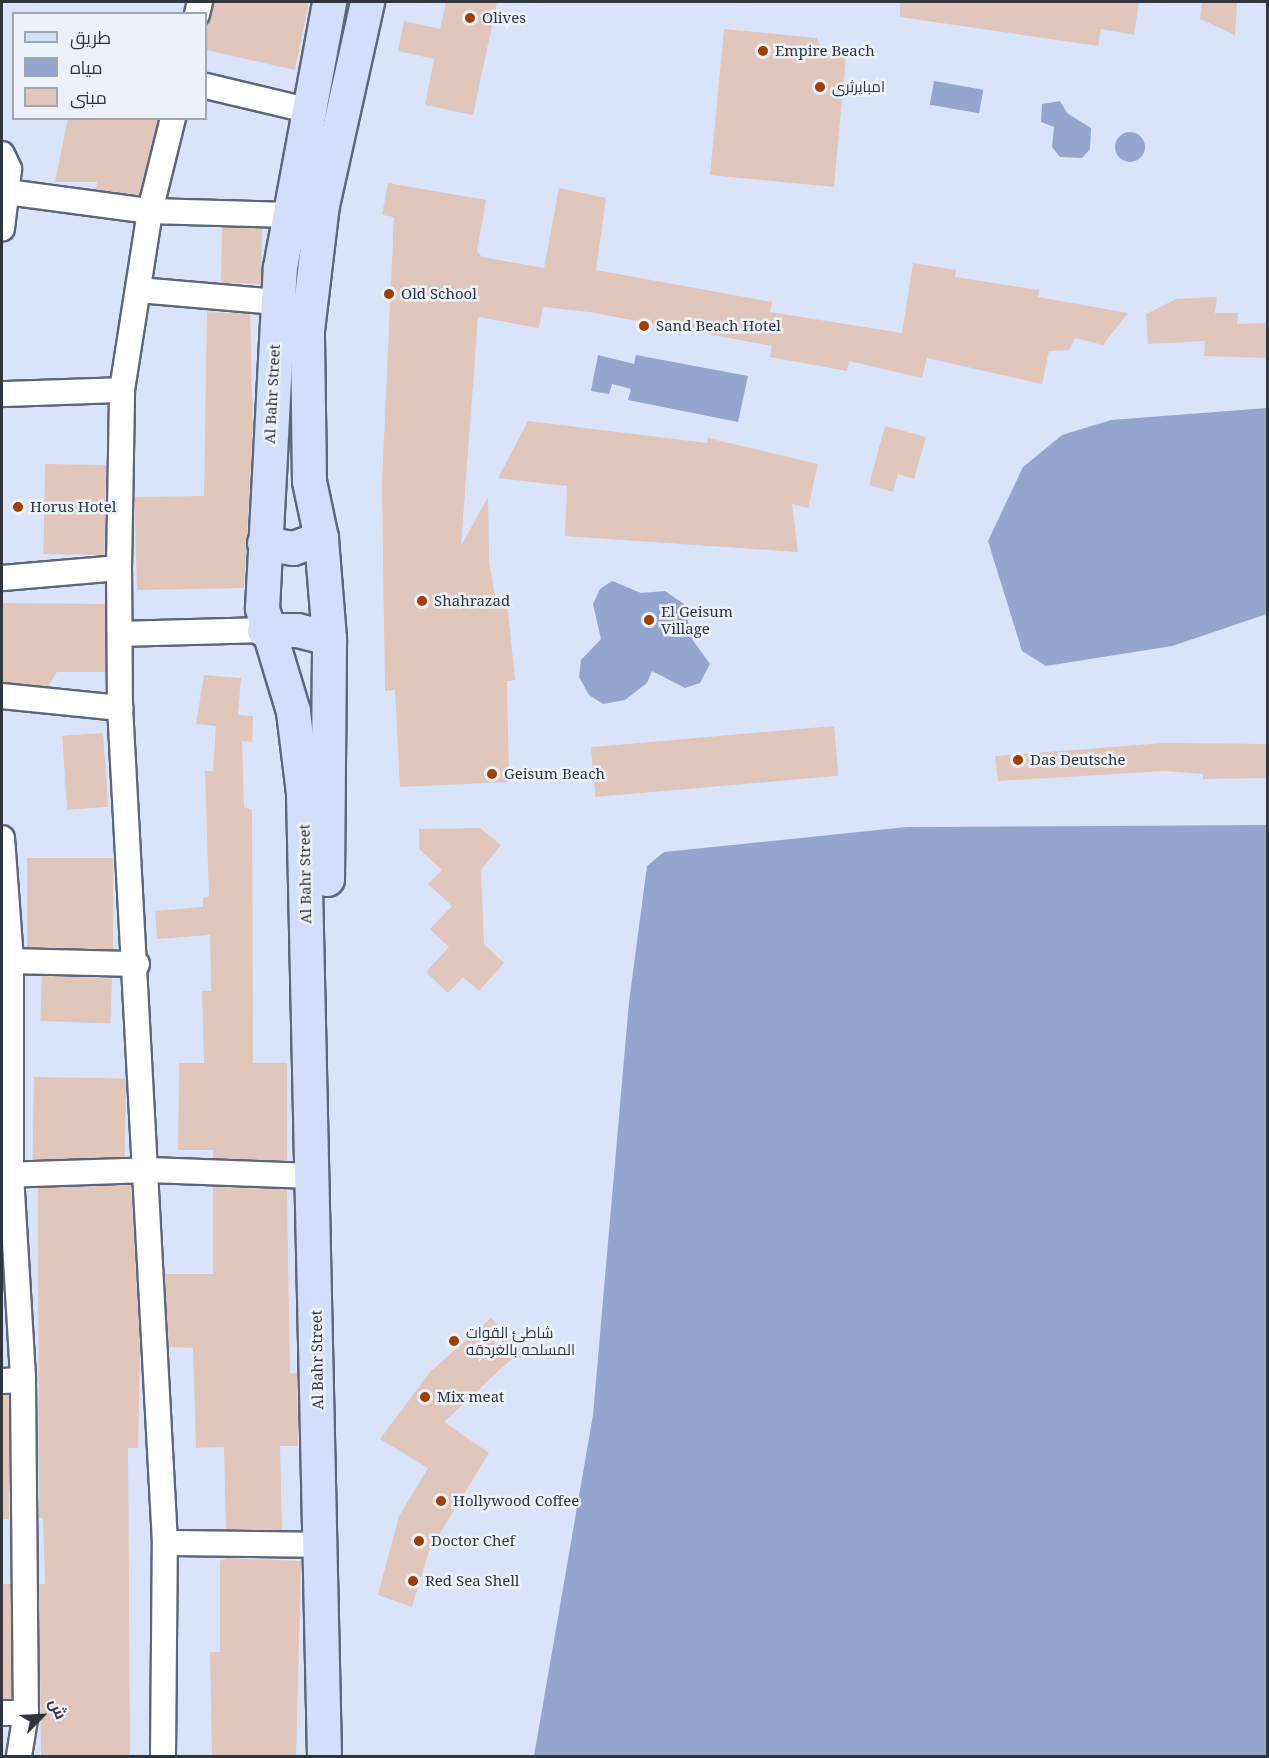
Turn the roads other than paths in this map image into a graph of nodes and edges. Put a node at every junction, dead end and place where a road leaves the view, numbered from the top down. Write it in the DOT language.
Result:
graph roads {
  1 [pos="329,2"];
  2 [pos="367,2"];
  3 [pos="207,86"];
  4 [pos="307,110"];
  5 [pos="173,120"];
  6 [pos="2,154"];
  7 [pos="7,192"];
  8 [pos="150,211"];
  9 [pos="289,215"];
  10 [pos="2,228"];
  11 [pos="139,290"];
  12 [pos="276,302"];
  13 [pos="122,390"];
  14 [pos="2,394"];
  15 [pos="321,538"];
  16 [pos="264,543"];
  17 [pos="119,568"];
  18 [pos="2,578"];
  19 [pos="264,630"];
  20 [pos="120,634"];
  21 [pos="329,638"];
  22 [pos="2,696"];
  23 [pos="120,708"];
  24 [pos="2,838"];
  25 [pos="11,961"];
  26 [pos="137,964"];
  27 [pos="149,1170"];
  28 [pos="6,1175"];
  29 [pos="312,1176"];
  30 [pos="12,1380"];
  31 [pos="165,1543"];
  32 [pos="321,1545"];
  33 [pos="2,1713"];
  34 [pos="26,1713"];
  35 [pos="19,1756"];
  36 [pos="163,1756"];
  37 [pos="324,1756"];
  38 [pos="344,1756"];
  1 -- 4 [label="main road, Al Bahr Street"];
  2 -- 15 [label="main road, Al Bahr Street"];
  3 -- 4 [label="street"];
  4 -- 9 [label="main road, Al Bahr Street"];
  5 -- 8 [label="street"];
  6 -- 7 [label="street"];
  7 -- 8 [label="street"];
  7 -- 10 [label="street"];
  8 -- 9 [label="street"];
  8 -- 11 [label="street"];
  9 -- 12 [label="main road, Al Bahr Street"];
  11 -- 12 [label="street"];
  11 -- 13 [label="street"];
  12 -- 16 [label="main road, Al Bahr Street"];
  13 -- 14 [label="street"];
  13 -- 17 [label="street"];
  15 -- 16 [label="main road"];
  15 -- 21 [label="main road, Al Bahr Street"];
  16 -- 19 [label="main road, Al Bahr Street"];
  17 -- 18 [label="street"];
  17 -- 20 [label="street"];
  19 -- 20 [label="street"];
  19 -- 21 [label="main road"];
  19 -- 29 [label="main road, Al Bahr Street"];
  20 -- 23 [label="street"];
  21 -- 38 [label="main road, Al Bahr Street"];
  22 -- 23 [label="street"];
  23 -- 26 [label="street"];
  24 -- 25 [label="street"];
  25 -- 26 [label="street"];
  25 -- 28 [label="street"];
  26 -- 27 [label="street"];
  27 -- 28 [label="street"];
  27 -- 29 [label="street"];
  27 -- 31 [label="street"];
  28 -- 30 [label="street"];
  29 -- 32 [label="main road, Al Bahr Street"];
  30 -- 34 [label="street"];
  31 -- 32 [label="street"];
  31 -- 36 [label="street"];
  32 -- 37 [label="main road, Al Bahr Street"];
  33 -- 34 [label="street"];
  34 -- 35 [label="street"];
}
